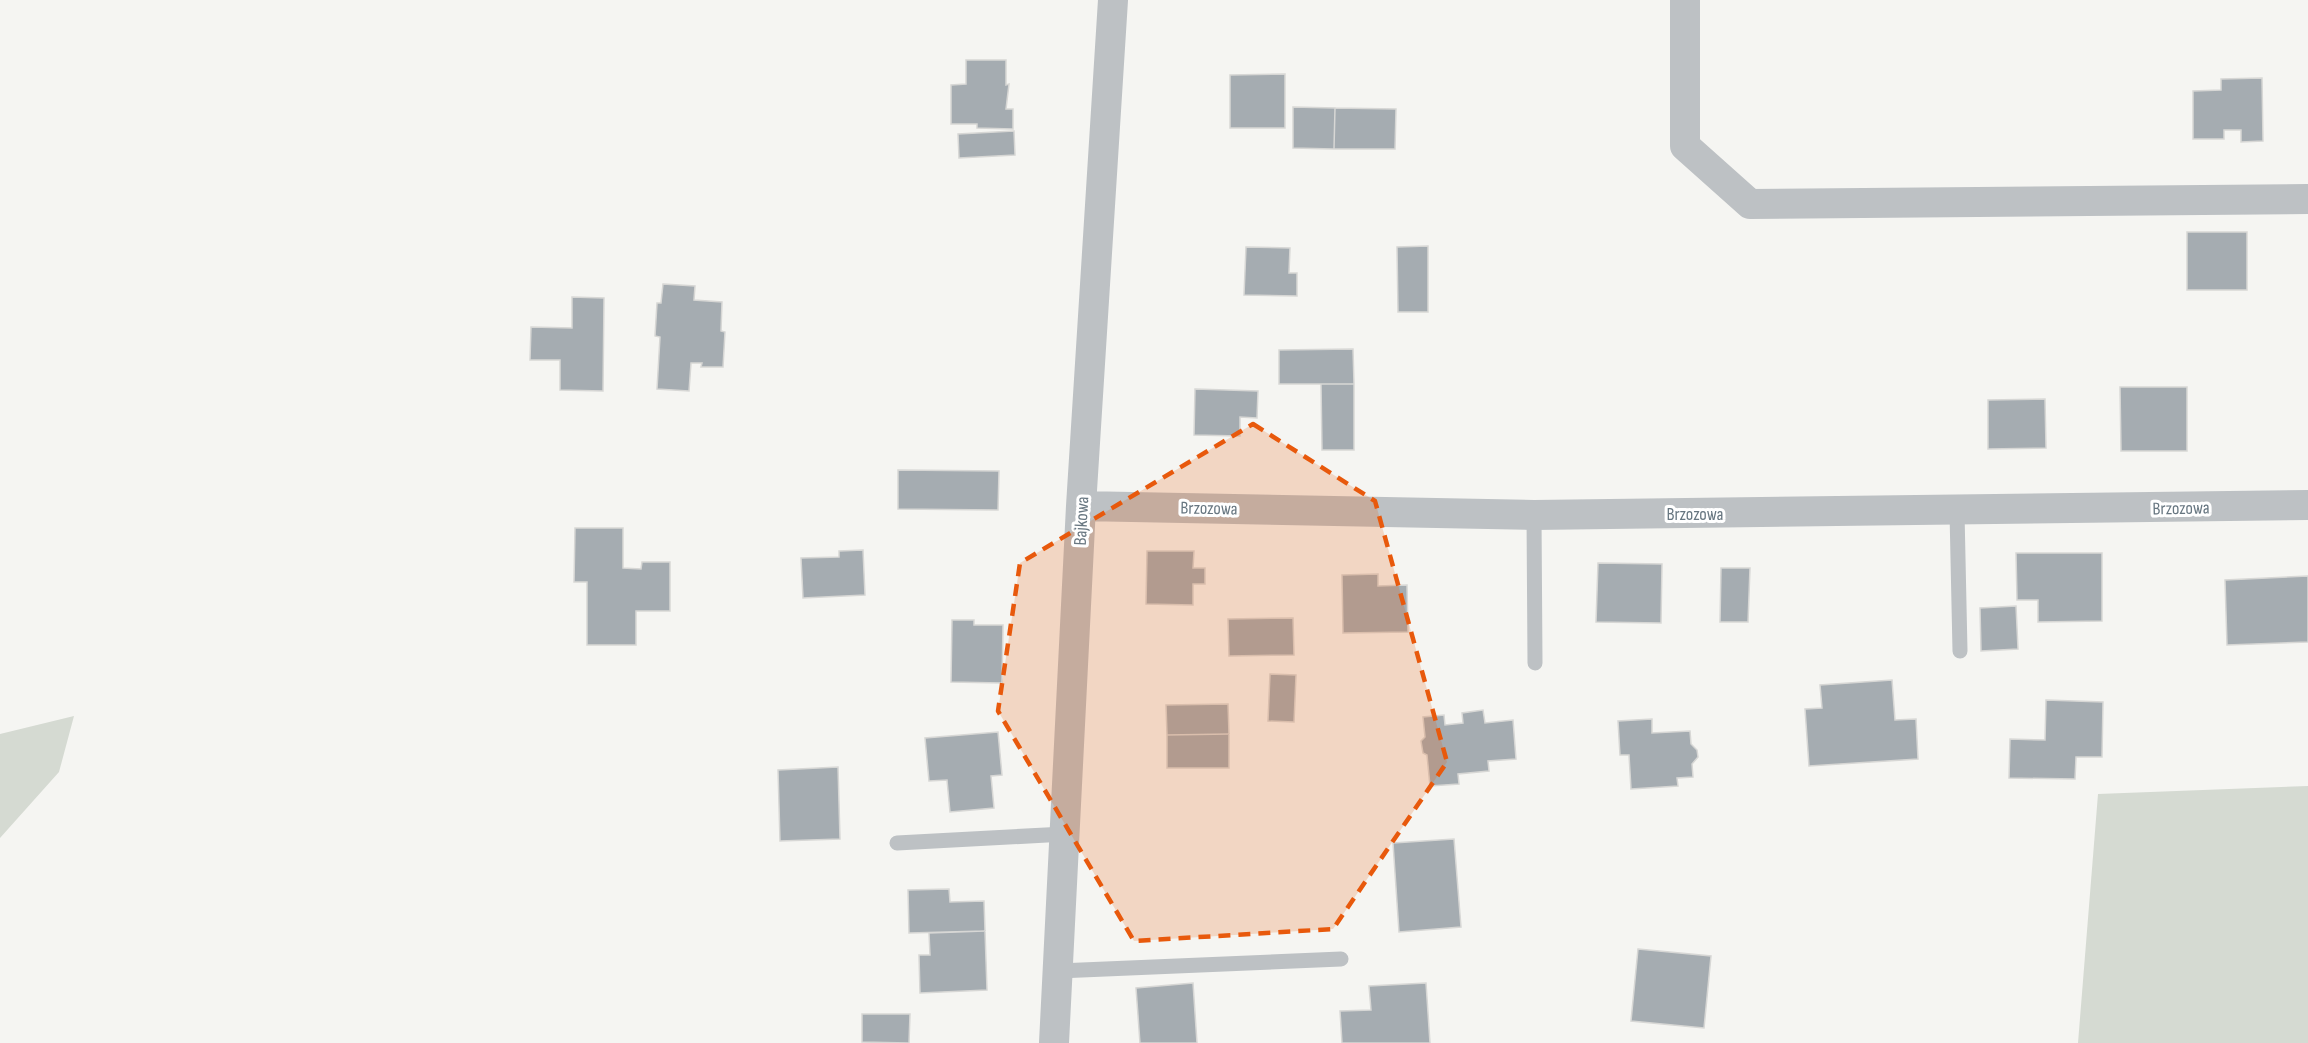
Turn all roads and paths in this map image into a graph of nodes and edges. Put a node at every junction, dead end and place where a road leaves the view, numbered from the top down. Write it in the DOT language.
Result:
graph roads {
  1 [pos="1113,0"];
  2 [pos="1685,0"];
  3 [pos="2308,199"];
  4 [pos="2308,505"];
  5 [pos="1082,506"];
  6 [pos="1957,512"];
  7 [pos="1534,515"];
  8 [pos="1960,651"];
  9 [pos="1535,663"];
  10 [pos="1065,834"];
  11 [pos="897,843"];
  12 [pos="1341,959"];
  13 [pos="1058,971"];
  14 [pos="1054,1043"];
  1 -- 5 [label="street, Bajkowa"];
  2 -- 3 [label="street"];
  4 -- 6 [label="street, Brzozowa"];
  5 -- 7 [label="street, Brzozowa"];
  5 -- 10 [label="street, Bajkowa"];
  6 -- 7 [label="street, Brzozowa"];
  6 -- 8 [label="lane"];
  7 -- 9 [label="lane"];
  10 -- 11 [label="lane"];
  10 -- 13 [label="street, Bajkowa"];
  12 -- 13 [label="lane"];
  13 -- 14 [label="street, Bajkowa"];
}
